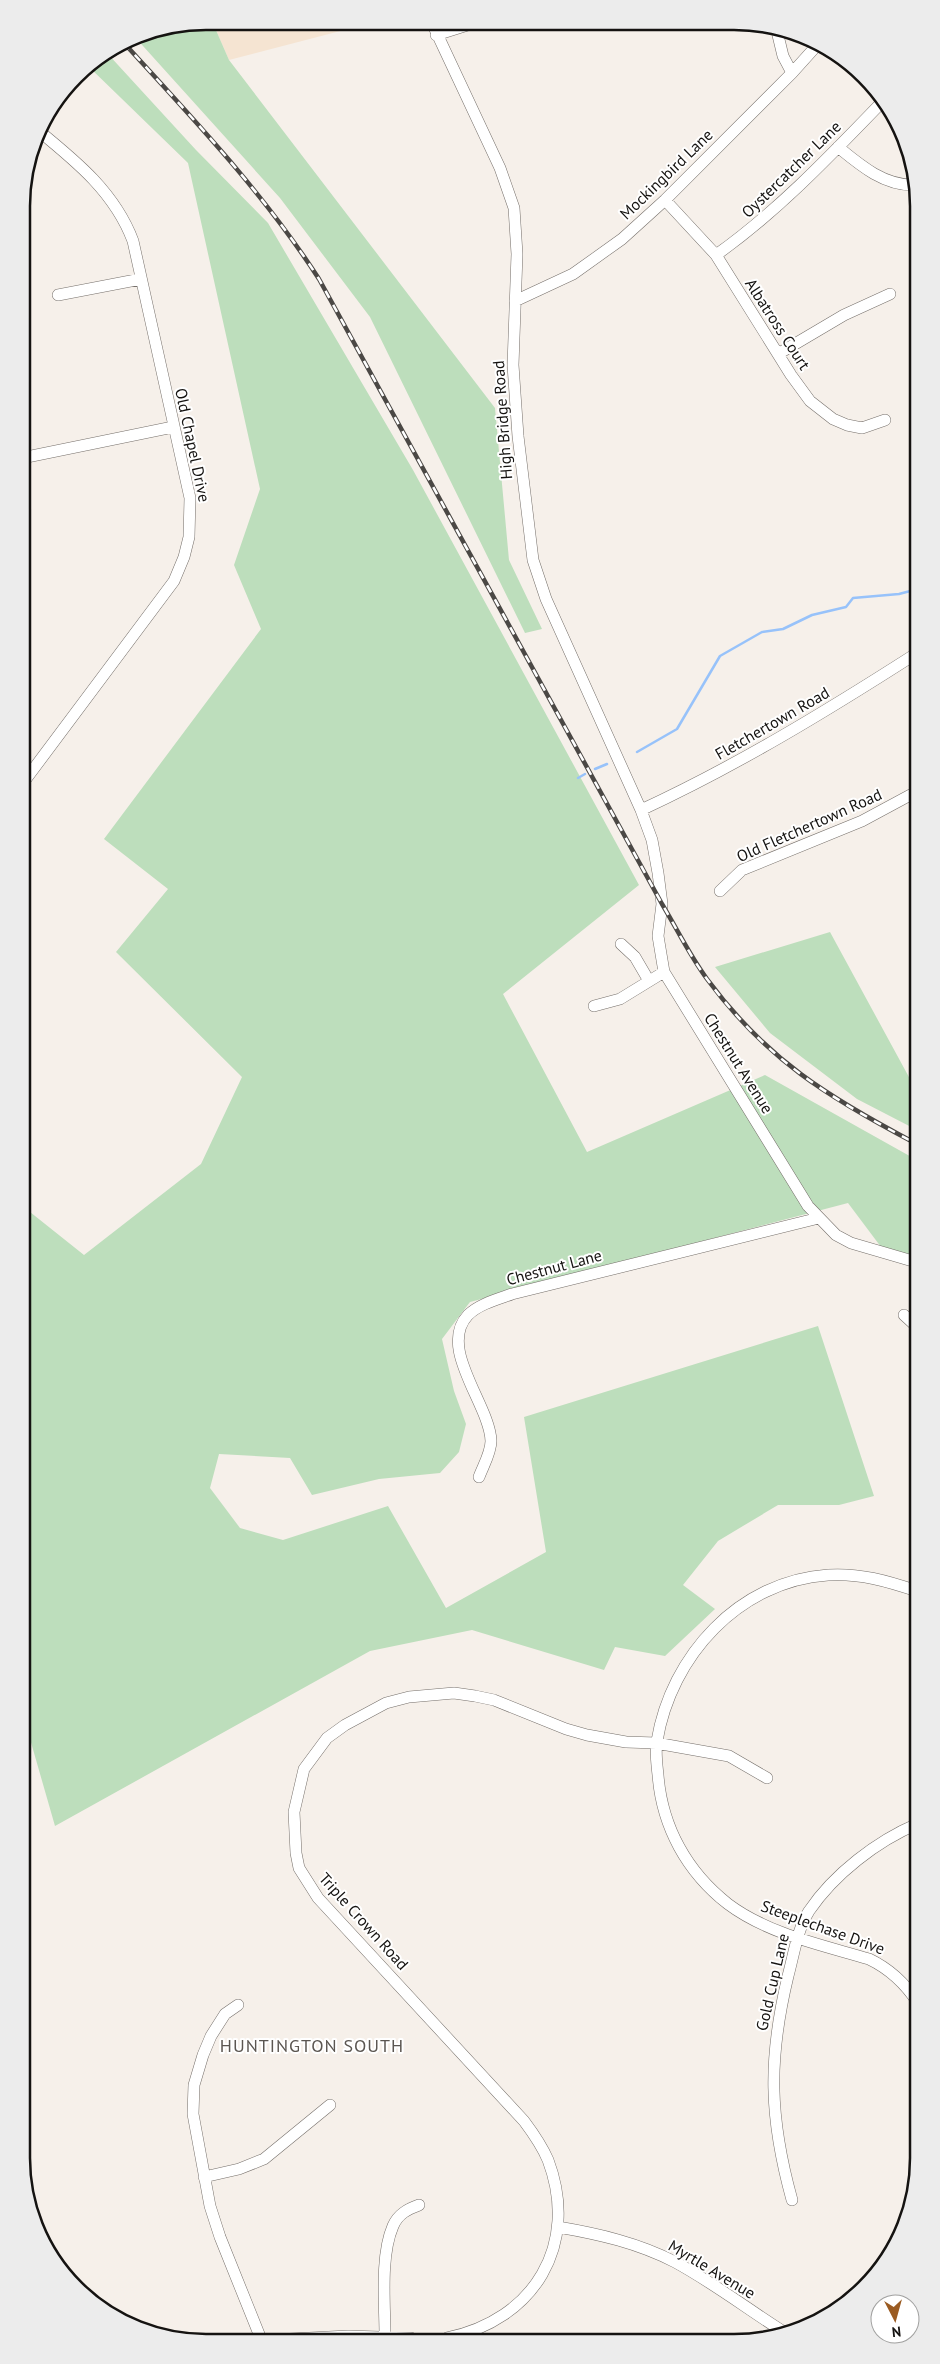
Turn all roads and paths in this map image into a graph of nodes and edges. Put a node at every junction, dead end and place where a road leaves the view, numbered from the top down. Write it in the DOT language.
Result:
graph roads {
  1 [pos="434,30"];
  2 [pos="452,30"];
  3 [pos="436,35"];
  4 [pos="778,36"];
  5 [pos="814,49"];
  6 [pos="792,73"];
  7 [pos="878,106"];
  8 [pos="45,136"];
  9 [pos="838,147"];
  10 [pos="908,184"];
  11 [pos="665,200"];
  12 [pos="716,255"];
  13 [pos="141,279"];
  14 [pos="890,294"];
  15 [pos="58,295"];
  16 [pos="515,301"];
  17 [pos="778,354"];
  18 [pos="885,420"];
  19 [pos="173,427"];
  20 [pos="30,456"];
  21 [pos="910,658"];
  22 [pos="30,774"];
  23 [pos="910,795"];
  24 [pos="641,810"];
  25 [pos="720,891"];
  26 [pos="621,944"];
  27 [pos="664,972"];
  28 [pos="649,982"];
  29 [pos="594,1006"];
  30 [pos="819,1218"];
  31 [pos="910,1260"];
  32 [pos="904,1315"];
  33 [pos="910,1320"];
  34 [pos="479,1477"];
  35 [pos="910,1589"];
  36 [pos="656,1743"];
  37 [pos="767,1778"];
  38 [pos="910,1828"];
  39 [pos="798,1938"];
  40 [pos="910,1991"];
  41 [pos="238,2005"];
  42 [pos="330,2105"];
  43 [pos="204,2177"];
  44 [pos="792,2200"];
  45 [pos="419,2205"];
  46 [pos="558,2227"];
  47 [pos="778,2328"];
  48 [pos="259,2334"];
  49 [pos="385,2334"];
  50 [pos="460,2334"];
  1 -- 3 [label="street, High Bridge Road"];
  2 -- 3 [label="street"];
  3 -- 16 [label="street, High Bridge Road"];
  4 -- 6 [label="street"];
  5 -- 6 [label="street, Mockingbird Lane"];
  6 -- 11 [label="street, Mockingbird Lane"];
  7 -- 9 [label="street, Oystercatcher Lane"];
  8 -- 13 [label="street, Old Chapel Drive"];
  9 -- 10 [label="street"];
  9 -- 12 [label="street, Oystercatcher Lane"];
  11 -- 12 [label="street, Albatross Court"];
  11 -- 16 [label="street, Mockingbird Lane"];
  12 -- 17 [label="street, Albatross Court"];
  13 -- 15 [label="street"];
  13 -- 19 [label="street, Old Chapel Drive"];
  14 -- 17 [label="street"];
  16 -- 24 [label="street, High Bridge Road"];
  17 -- 18 [label="street, Albatross Court"];
  19 -- 20 [label="street"];
  19 -- 22 [label="street, Old Chapel Drive"];
  21 -- 24 [label="street, Fletchertown Road"];
  23 -- 25 [label="street, Old Fletchertown Road"];
  24 -- 27 [label="street, Chestnut Avenue"];
  26 -- 28 [label="street"];
  27 -- 28 [label="street"];
  27 -- 30 [label="street, Chestnut Avenue"];
  28 -- 29 [label="street"];
  30 -- 31 [label="street, Chestnut Avenue"];
  30 -- 34 [label="street, Chestnut Lane"];
  32 -- 33 [label="street"];
  35 -- 36 [label="street, Steeplechase Drive"];
  36 -- 37 [label="street, Triple Crown Road"];
  36 -- 39 [label="street, Steeplechase Drive"];
  36 -- 46 [label="street, Triple Crown Road"];
  38 -- 39 [label="street, Gold Cup Lane"];
  39 -- 40 [label="street, Steeplechase Drive"];
  39 -- 44 [label="street, Gold Cup Lane"];
  41 -- 43 [label="street"];
  42 -- 43 [label="street"];
  43 -- 48 [label="street"];
  45 -- 49 [label="street"];
  46 -- 47 [label="street, Myrtle Avenue"];
  46 -- 50 [label="street, Triple Crown Road"];
}
